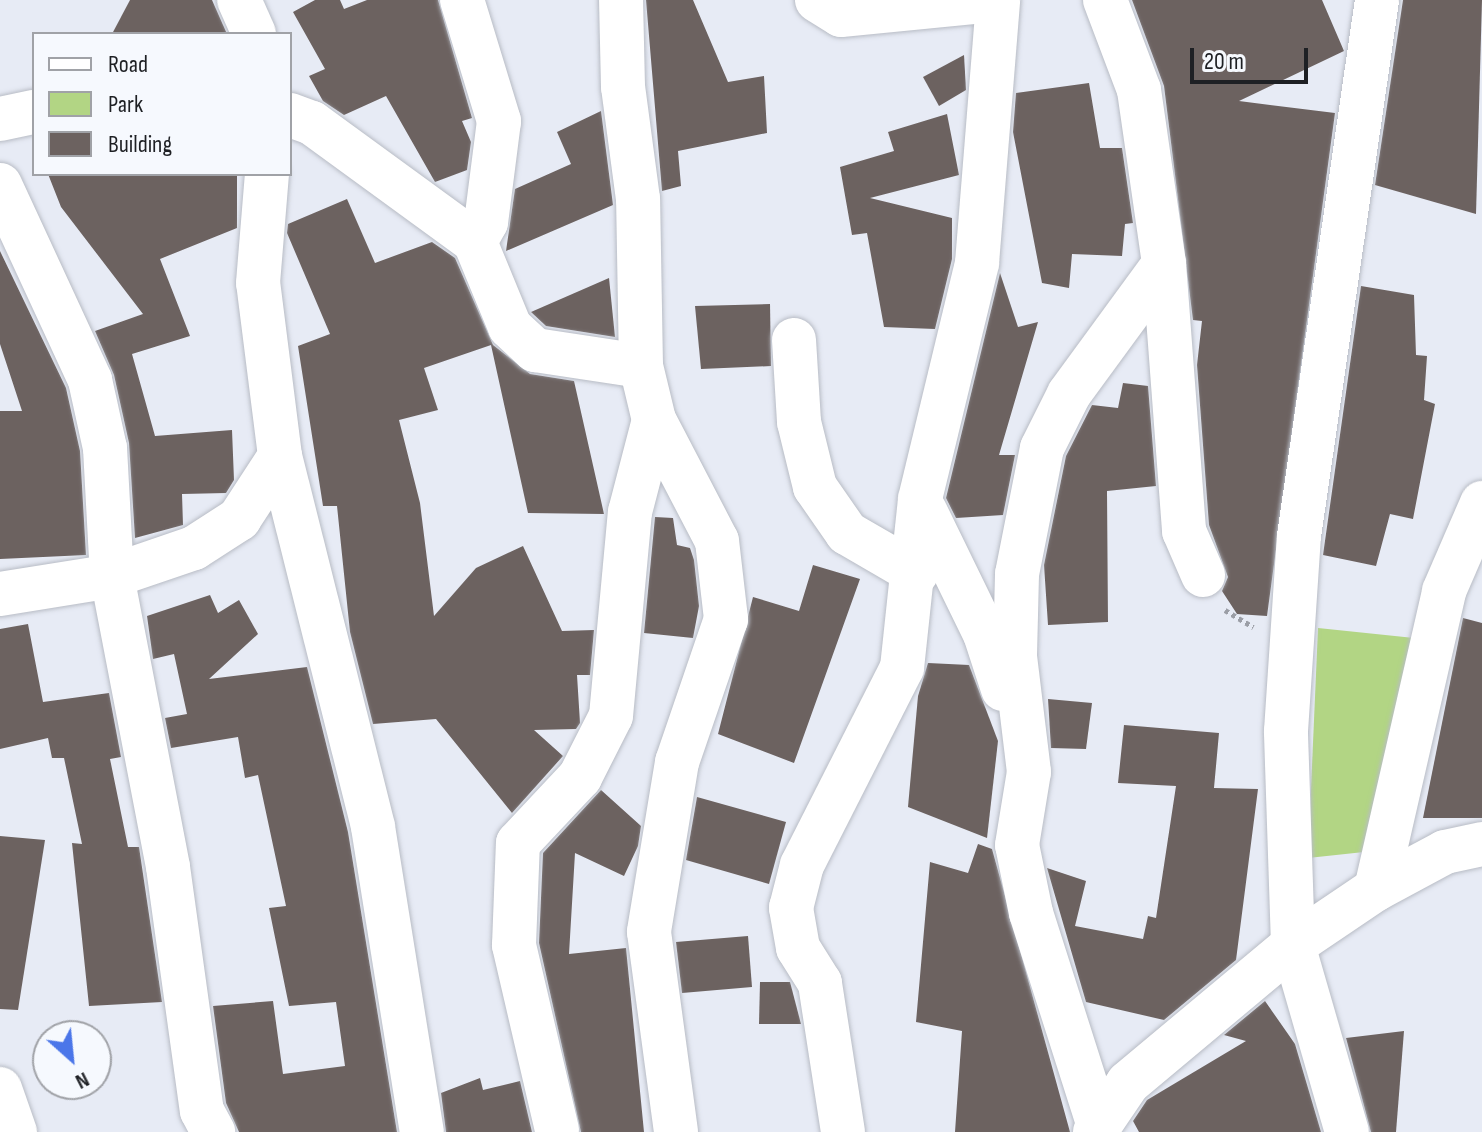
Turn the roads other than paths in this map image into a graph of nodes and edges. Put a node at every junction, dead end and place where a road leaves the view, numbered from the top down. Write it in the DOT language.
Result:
graph roads {
  1 [pos="239,0"];
  2 [pos="462,0"];
  3 [pos="621,0"];
  4 [pos="817,0"];
  5 [pos="995,0"];
  6 [pos="1105,0"];
  7 [pos="1377,0"];
  8 [pos="253,32"];
  9 [pos="32,112"];
  10 [pos="292,116"];
  11 [pos="0,119"];
  12 [pos="267,176"];
  13 [pos="0,185"];
  14 [pos="475,242"];
  15 [pos="1164,264"];
  16 [pos="794,340"];
  17 [pos="641,366"];
  18 [pos="654,420"];
  19 [pos="280,456"];
  20 [pos="920,499"];
  21 [pos="1482,503"];
  22 [pos="916,573"];
  23 [pos="1203,575"];
  24 [pos="112,576"];
  25 [pos="0,594"];
  26 [pos="1029,772"];
  27 [pos="1482,844"];
  28 [pos="1376,889"];
  29 [pos="1293,945"];
  30 [pos="0,1089"];
  31 [pos="1097,1127"];
  32 [pos="557,1130"];
  33 [pos="15,1132"];
  34 [pos="213,1132"];
  35 [pos="422,1132"];
  36 [pos="676,1132"];
  37 [pos="843,1132"];
  38 [pos="1347,1132"];
  1 -- 8 [label="street"];
  2 -- 14 [label="street"];
  3 -- 17 [label="street"];
  4 -- 5 [label="street"];
  5 -- 20 [label="street"];
  6 -- 15 [label="street"];
  7 -- 29 [label="street"];
  9 -- 11 [label="street"];
  10 -- 14 [label="street"];
  12 -- 19 [label="street"];
  13 -- 24 [label="street"];
  14 -- 17 [label="street"];
  15 -- 23 [label="street"];
  15 -- 26 [label="street"];
  16 -- 22 [label="street"];
  17 -- 18 [label="street"];
  18 -- 32 [label="street"];
  18 -- 36 [label="street"];
  19 -- 24 [label="street"];
  19 -- 35 [label="street"];
  20 -- 22 [label="street"];
  20 -- 26 [label="street"];
  21 -- 28 [label="street"];
  22 -- 37 [label="street"];
  24 -- 25 [label="street"];
  24 -- 34 [label="street"];
  26 -- 31 [label="street"];
  27 -- 28 [label="street"];
  28 -- 29 [label="street"];
  29 -- 31 [label="street"];
  29 -- 38 [label="street"];
  30 -- 33 [label="street"];
}
